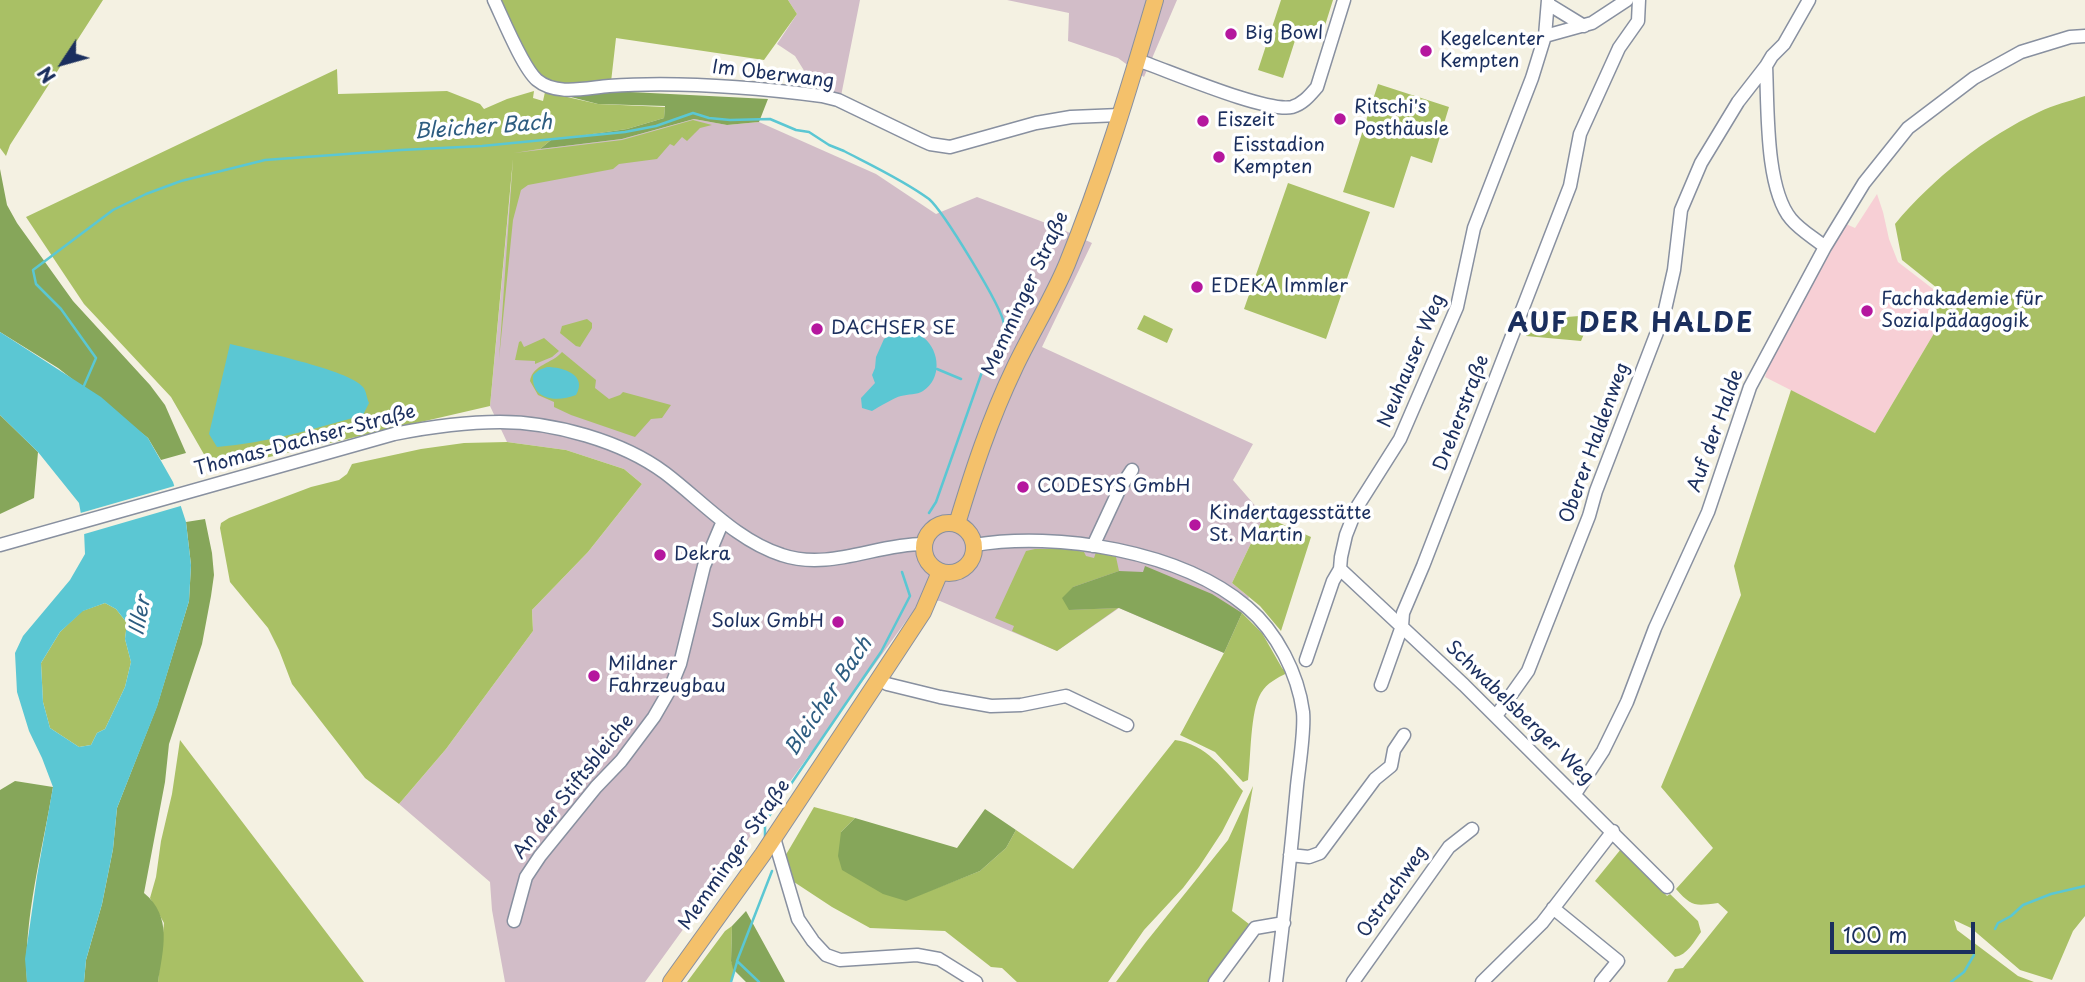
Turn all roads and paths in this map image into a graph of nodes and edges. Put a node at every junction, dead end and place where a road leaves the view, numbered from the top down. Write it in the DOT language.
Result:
graph roads {
  1 [pos="494,0"];
  2 [pos="1155,0"];
  3 [pos="1344,0"];
  4 [pos="1627,0"];
  5 [pos="1639,0"];
  6 [pos="1809,0"];
  7 [pos="1548,2"];
  8 [pos="1584,26"];
  9 [pos="1545,36"];
  10 [pos="2085,36"];
  11 [pos="1137,60"];
  12 [pos="1766,66"];
  13 [pos="1120,115"];
  14 [pos="1825,247"];
  15 [pos="1132,470"];
  16 [pos="723,521"];
  17 [pos="957,524"];
  18 [pos="923,544"];
  19 [pos="0,545"];
  20 [pos="974,545"];
  21 [pos="1093,546"];
  22 [pos="1340,569"];
  23 [pos="940,572"];
  24 [pos="1402,626"];
  25 [pos="1307,660"];
  26 [pos="879,679"];
  27 [pos="1381,685"];
  28 [pos="1496,716"];
  29 [pos="1127,725"];
  30 [pos="1404,735"];
  31 [pos="1575,794"];
  32 [pos="1472,829"];
  33 [pos="1613,831"];
  34 [pos="774,838"];
  35 [pos="1290,855"];
  36 [pos="1667,887"];
  37 [pos="1553,908"];
  38 [pos="514,921"];
  39 [pos="1284,923"];
  40 [pos="671,982"];
  41 [pos="976,982"];
  42 [pos="1215,982"];
  43 [pos="1276,982"];
  44 [pos="1353,982"];
  45 [pos="1482,982"];
  46 [pos="1601,982"];
  1 -- 13 [label="street, Im Oberwang"];
  2 -- 11 [label="main road, Memminger Straße"];
  3 -- 11 [label="street"];
  4 -- 8 [label="street"];
  5 -- 24 [label="street, Dreherstraße"];
  6 -- 12 [label="street, Oberer Haldenweg"];
  7 -- 8 [label="street"];
  7 -- 9 [label="street, Neuhauser Weg"];
  8 -- 9 [label="street"];
  9 -- 22 [label="street, Neuhauser Weg"];
  10 -- 14 [label="street, Auf der Halde"];
  11 -- 13 [label="main road, Memminger Straße"];
  12 -- 14 [label="street"];
  12 -- 28 [label="street, Oberer Haldenweg"];
  13 -- 17 [label="main road, Memminger Straße"];
  14 -- 31 [label="street, Auf der Halde"];
  15 -- 21 [label="street"];
  16 -- 18 [label="street, Thomas-Dachser-Straße"];
  16 -- 19 [label="street, Thomas-Dachser-Straße"];
  16 -- 38 [label="street, An der Stiftsbleiche"];
  17 -- 18 [label="main road"];
  17 -- 20 [label="main road"];
  18 -- 23 [label="main road"];
  20 -- 21 [label="street"];
  20 -- 23 [label="main road"];
  21 -- 35 [label="street"];
  22 -- 24 [label="street, Schwabelsberger Weg"];
  22 -- 25 [label="street"];
  23 -- 26 [label="main road, Memminger Straße"];
  24 -- 27 [label="street, Dreherstraße"];
  24 -- 28 [label="street, Schwabelsberger Weg"];
  26 -- 29 [label="street"];
  26 -- 34 [label="main road, Memminger Straße"];
  28 -- 31 [label="street, Schwabelsberger Weg"];
  30 -- 35 [label="street"];
  31 -- 33 [label="street, Schwabelsberger Weg"];
  32 -- 44 [label="street, Ostrachweg"];
  33 -- 36 [label="street, Schwabelsberger Weg"];
  33 -- 37 [label="street"];
  34 -- 40 [label="main road, Memminger Straße"];
  34 -- 41 [label="street"];
  35 -- 39 [label="street"];
  37 -- 45 [label="street"];
  37 -- 46 [label="street"];
  39 -- 42 [label="street"];
  39 -- 43 [label="street"];
}
